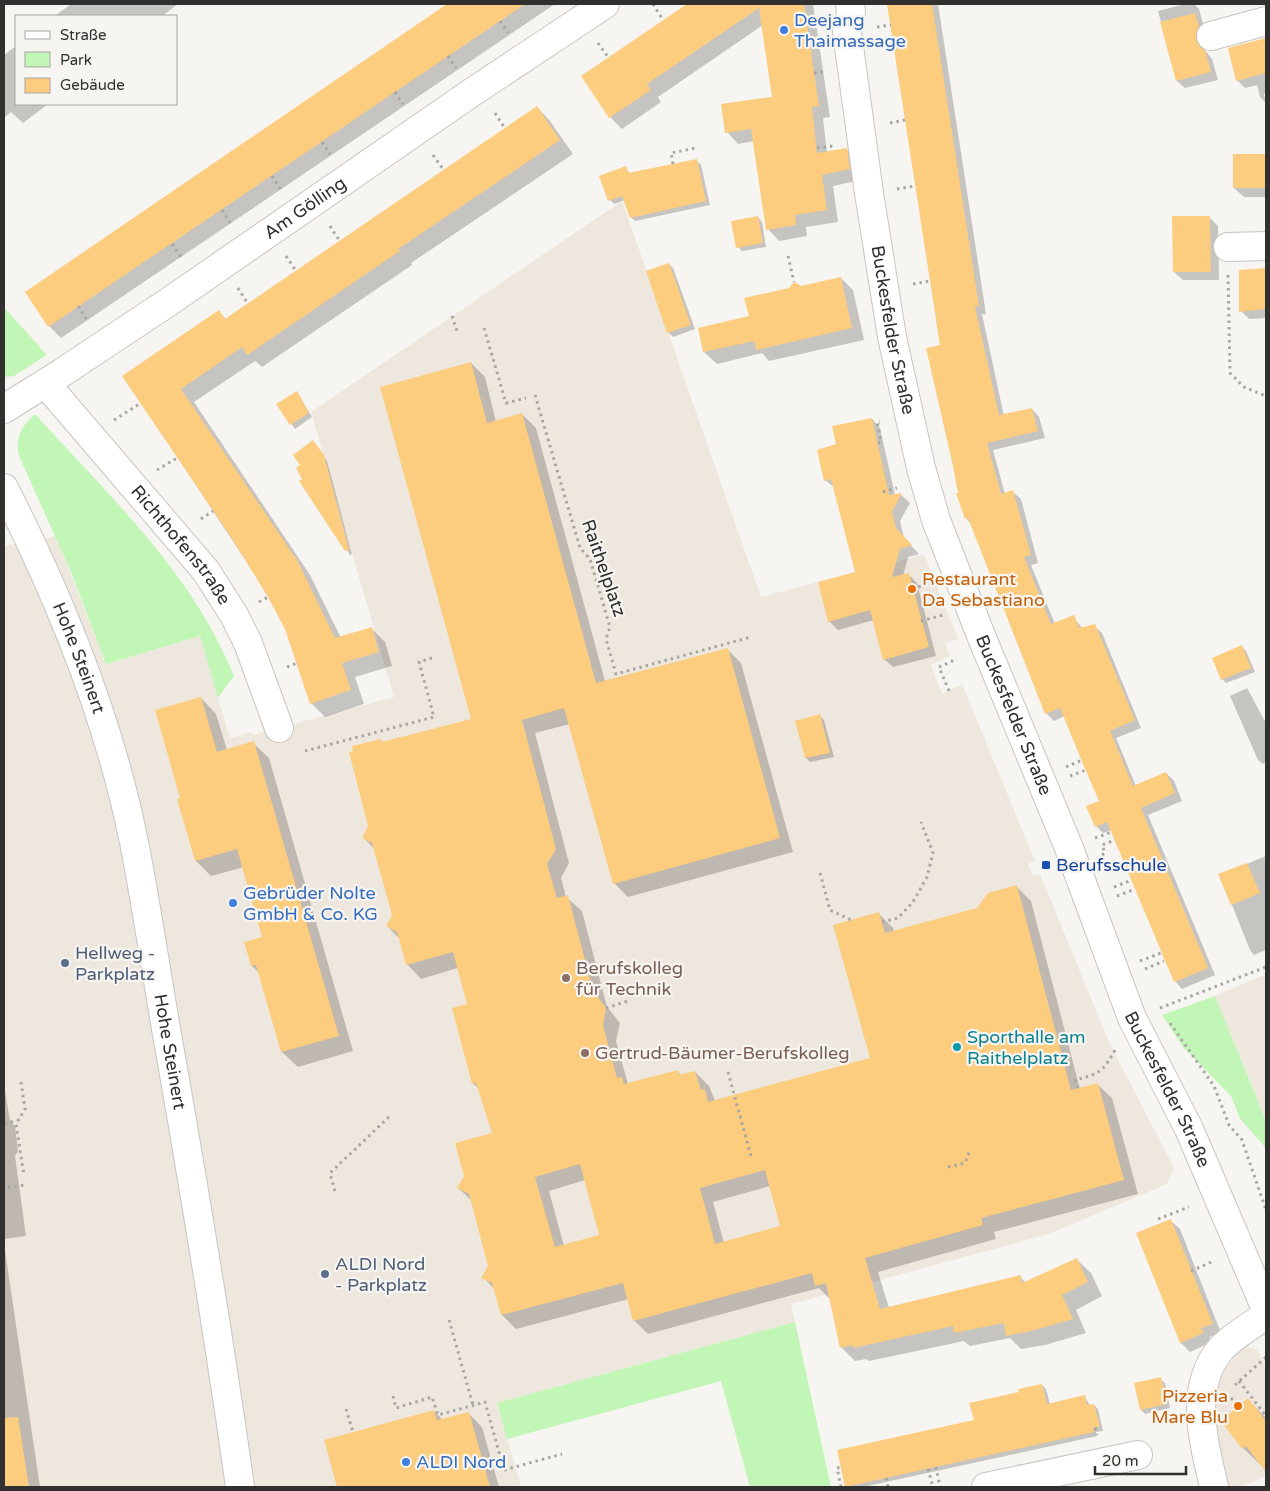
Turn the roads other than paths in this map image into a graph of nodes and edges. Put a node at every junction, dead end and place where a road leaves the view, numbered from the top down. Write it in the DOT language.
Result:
graph roads {
  1 [pos="605,4"];
  2 [pos="850,4"];
  3 [pos="1266,21"];
  4 [pos="1211,36"];
  5 [pos="1266,246"];
  6 [pos="1228,247"];
  7 [pos="46,384"];
  8 [pos="4,409"];
  9 [pos="4,488"];
  10 [pos="279,728"];
  11 [pos="1266,1308"];
  12 [pos="1266,1315"];
  13 [pos="1138,1455"];
  14 [pos="240,1487"];
  15 [pos="986,1487"];
  16 [pos="1214,1487"];
  1 -- 7 [label="street, Am Gölling"];
  2 -- 11 [label="street, Buckesfelder Straße"];
  3 -- 4 [label="street"];
  5 -- 6 [label="street"];
  7 -- 8 [label="street, Am Gölling"];
  7 -- 10 [label="street, Richthofenstraße"];
  9 -- 14 [label="street, Hohe Steinert"];
  12 -- 16 [label="street"];
  13 -- 15 [label="street"];
}
